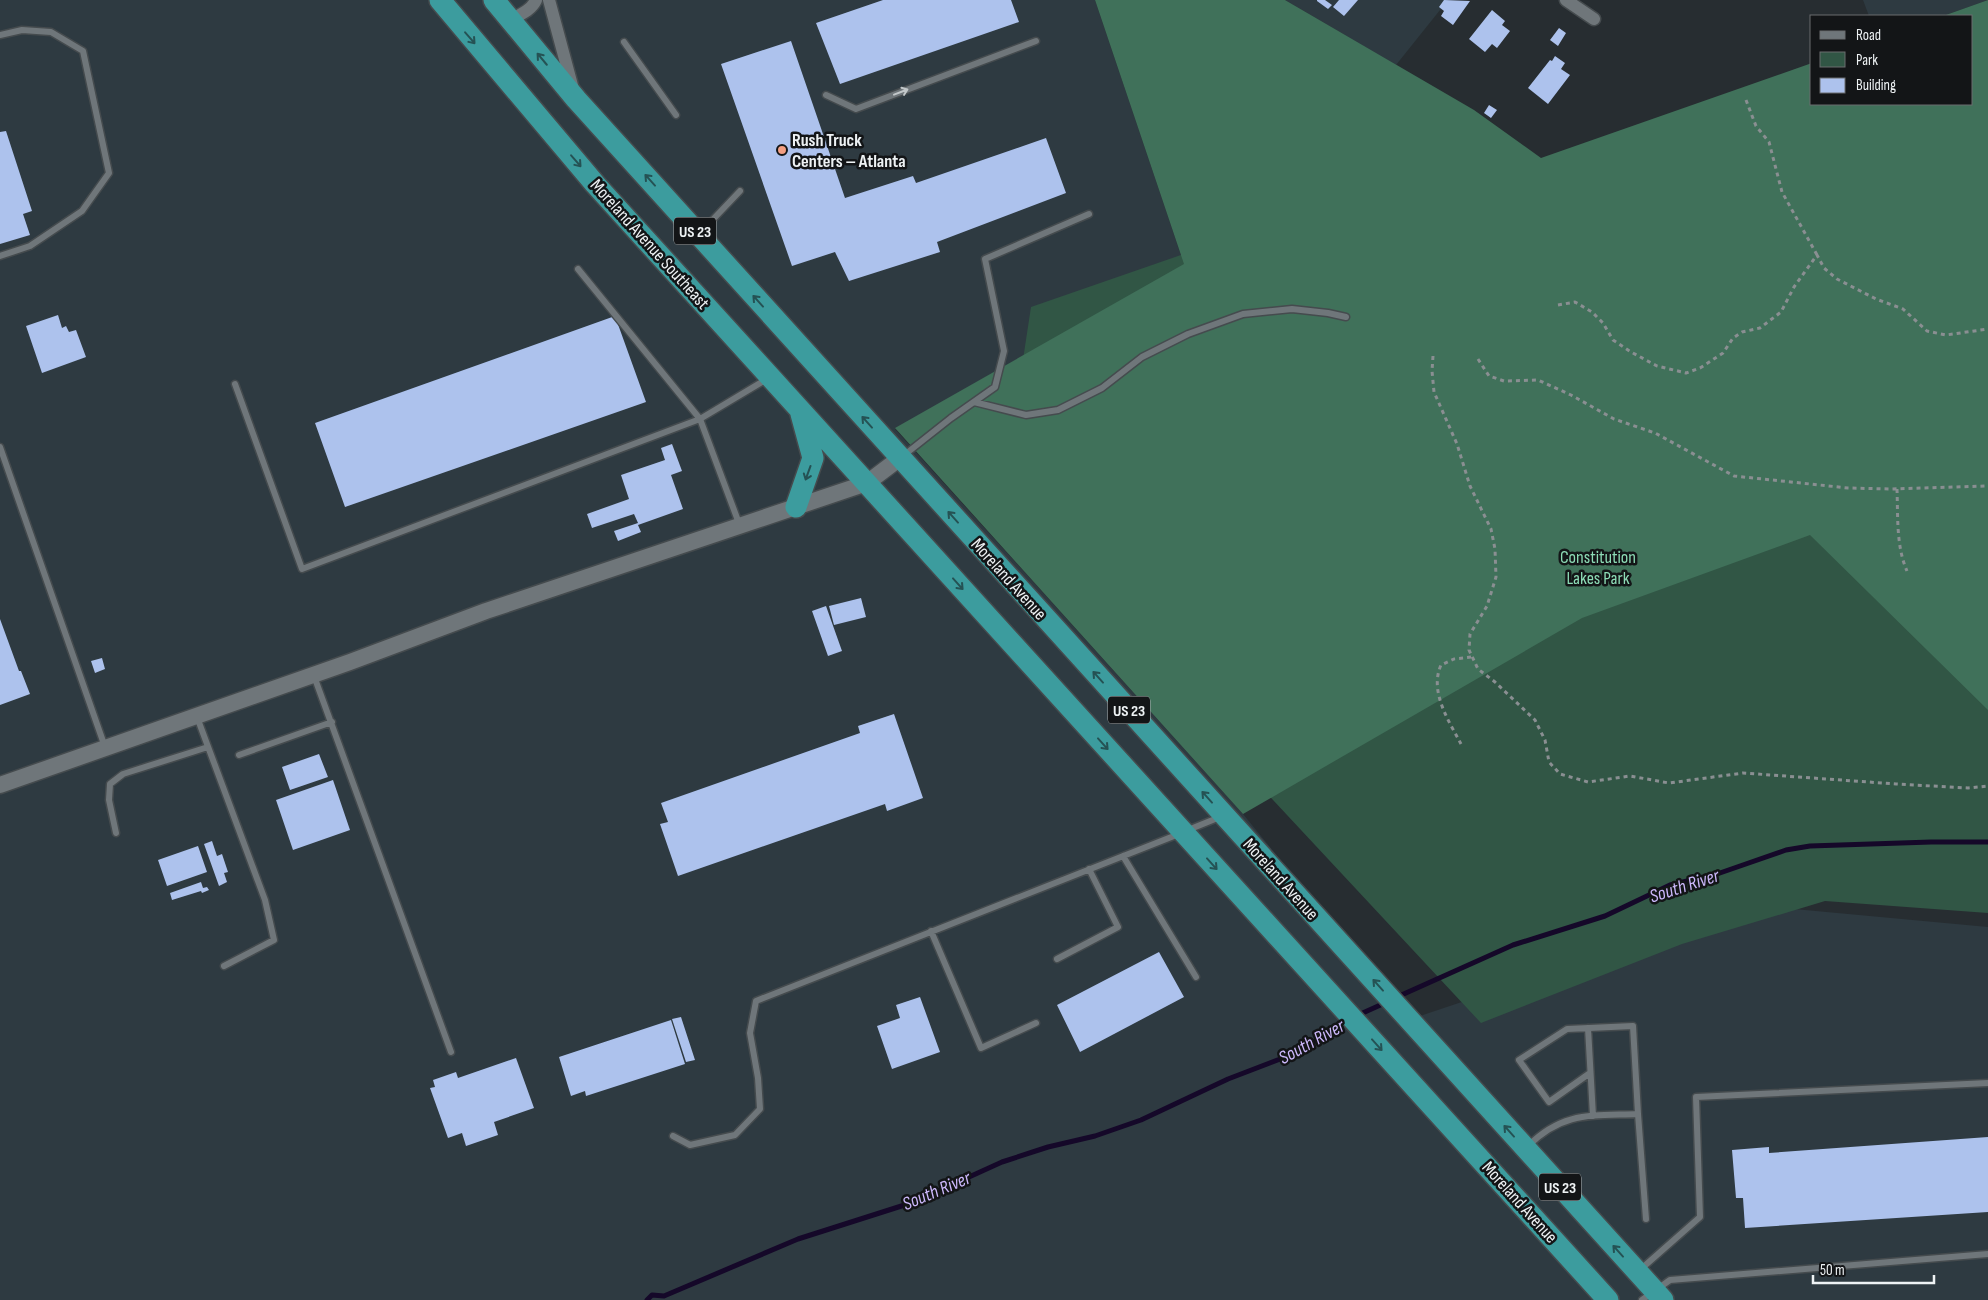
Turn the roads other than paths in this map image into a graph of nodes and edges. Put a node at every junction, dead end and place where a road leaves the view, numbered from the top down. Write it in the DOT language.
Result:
graph roads {
  1 [pos="440,0"];
  2 [pos="494,0"];
  3 [pos="536,0"];
  4 [pos="549,0"];
  5 [pos="1566,0"];
  6 [pos="510,20"];
  7 [pos="1594,20"];
  8 [pos="0,35"];
  9 [pos="1036,41"];
  10 [pos="624,42"];
  11 [pos="826,95"];
  12 [pos="576,99"];
  13 [pos="676,115"];
  14 [pos="740,191"];
  15 [pos="1089,214"];
  16 [pos="699,235"];
  17 [pos="0,256"];
  18 [pos="578,269"];
  19 [pos="1346,317"];
  20 [pos="770,377"];
  21 [pos="235,384"];
  22 [pos="974,402"];
  23 [pos="800,409"];
  24 [pos="700,419"];
  25 [pos="0,447"];
  26 [pos="900,458"];
  27 [pos="867,483"];
  28 [pos="796,507"];
  29 [pos="740,526"];
  30 [pos="314,675"];
  31 [pos="197,716"];
  32 [pos="332,722"];
  33 [pos="208,747"];
  34 [pos="105,748"];
  35 [pos="238,755"];
  36 [pos="0,786"];
  37 [pos="1224,815"];
  38 [pos="1183,832"];
  39 [pos="116,833"];
  40 [pos="1123,856"];
  41 [pos="1089,869"];
  42 [pos="931,931"];
  43 [pos="1056,959"];
  44 [pos="224,966"];
  45 [pos="1196,977"];
  46 [pos="1036,1024"];
  47 [pos="1588,1028"];
  48 [pos="451,1052"];
  49 [pos="1590,1073"];
  50 [pos="1988,1083"];
  51 [pos="1638,1114"];
  52 [pos="1593,1116"];
  53 [pos="673,1136"];
  54 [pos="1526,1149"];
  55 [pos="1646,1219"];
  56 [pos="1988,1254"];
  57 [pos="1637,1272"];
  58 [pos="1653,1297"];
  59 [pos="1608,1300"];
  1 -- 20 [label="highway, Moreland Avenue Southeast / US 23, one-way"];
  2 -- 6 [label="highway, US 23"];
  3 -- 6 [label="street"];
  4 -- 12 [label="street"];
  5 -- 7 [label="street"];
  12 -- 6 [label="highway, US 23, one-way"];
  8 -- 17 [label="lane"];
  11 -- 9 [label="lane, one-way"];
  10 -- 13 [label="lane"];
  16 -- 12 [label="highway, US 23, one-way"];
  14 -- 16 [label="lane"];
  15 -- 22 [label="lane"];
  26 -- 16 [label="highway, US 23, one-way"];
  18 -- 24 [label="lane"];
  19 -- 22 [label="lane"];
  20 -- 23 [label="highway, Moreland Avenue Southeast / US 23"];
  20 -- 24 [label="lane"];
  21 -- 24 [label="lane"];
  22 -- 26 [label="lane"];
  23 -- 27 [label="highway, Moreland Avenue Southeast / US 23"];
  23 -- 28 [label="highway, one-way"];
  24 -- 29 [label="lane"];
  25 -- 34 [label="lane"];
  26 -- 27 [label="street"];
  37 -- 26 [label="highway, Moreland Avenue / US 23, one-way"];
  27 -- 28 [label="street"];
  27 -- 38 [label="highway, Moreland Avenue / US 23, one-way"];
  28 -- 29 [label="street"];
  29 -- 30 [label="street"];
  30 -- 31 [label="street"];
  30 -- 32 [label="lane"];
  31 -- 33 [label="lane"];
  31 -- 34 [label="street"];
  32 -- 35 [label="lane"];
  32 -- 48 [label="lane"];
  33 -- 39 [label="lane"];
  33 -- 44 [label="lane"];
  34 -- 36 [label="street"];
  37 -- 38 [label="lane"];
  54 -- 37 [label="highway, Moreland Avenue / US 23, one-way"];
  38 -- 40 [label="lane"];
  38 -- 59 [label="highway, Moreland Avenue / US 23, one-way"];
  40 -- 41 [label="lane"];
  40 -- 45 [label="lane"];
  41 -- 42 [label="lane"];
  41 -- 43 [label="lane"];
  42 -- 46 [label="lane"];
  42 -- 53 [label="lane"];
  47 -- 49 [label="lane"];
  47 -- 49 [label="lane"];
  47 -- 51 [label="lane"];
  49 -- 52 [label="lane"];
  50 -- 57 [label="lane"];
  51 -- 52 [label="lane"];
  51 -- 55 [label="lane"];
  52 -- 54 [label="lane"];
  57 -- 54 [label="highway, Moreland Avenue / US 23, one-way"];
  56 -- 58 [label="lane"];
  57 -- 58 [label="highway, Moreland Avenue / US 23"];
}
